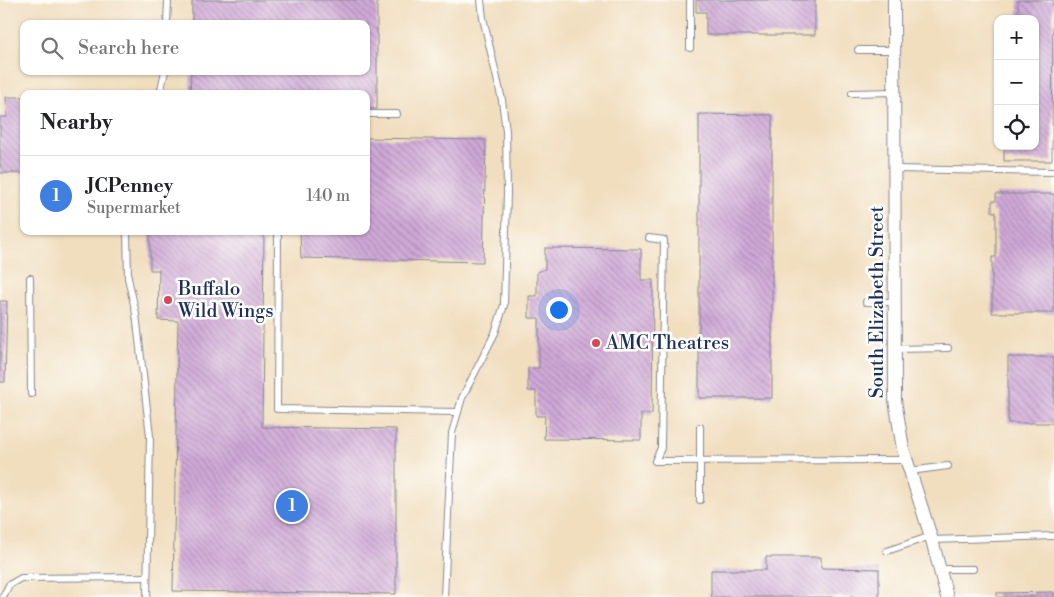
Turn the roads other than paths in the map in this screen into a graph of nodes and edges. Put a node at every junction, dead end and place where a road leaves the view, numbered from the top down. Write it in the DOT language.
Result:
graph roads {
  1 [pos="168,0"];
  2 [pos="481,0"];
  3 [pos="690,0"];
  4 [pos="894,0"];
  5 [pos="167,20"];
  6 [pos="690,48"];
  7 [pos="858,50"];
  8 [pos="894,50"];
  9 [pos="164,75"];
  10 [pos="162,90"];
  11 [pos="894,92"];
  12 [pos="852,93"];
  13 [pos="370,114"];
  14 [pos="397,114"];
  15 [pos="896,169"];
  16 [pos="1054,172"];
  17 [pos="127,235"];
  18 [pos="278,235"];
  19 [pos="648,238"];
  20 [pos="30,278"];
  21 [pos="866,302"];
  22 [pos="895,302"];
  23 [pos="948,348"];
  24 [pos="895,349"];
  25 [pos="31,394"];
  26 [pos="458,412"];
  27 [pos="700,427"];
  28 [pos="700,461"];
  29 [pos="908,466"];
  30 [pos="948,466"];
  31 [pos="700,500"];
  32 [pos="1054,536"];
  33 [pos="932,538"];
  34 [pos="888,551"];
  35 [pos="973,568"];
  36 [pos="940,569"];
  37 [pos="147,577"];
  38 [pos="3,597"];
  39 [pos="147,597"];
  40 [pos="444,597"];
  41 [pos="947,597"];
  1 -- 5 [label="lane"];
  2 -- 26 [label="lane"];
  3 -- 6 [label="lane"];
  4 -- 8 [label="street, South Elizabeth Street"];
  7 -- 8 [label="lane"];
  8 -- 11 [label="street, South Elizabeth Street"];
  9 -- 10 [label="lane"];
  11 -- 12 [label="lane"];
  11 -- 15 [label="street, South Elizabeth Street"];
  13 -- 14 [label="lane"];
  15 -- 16 [label="lane"];
  15 -- 22 [label="street, South Elizabeth Street"];
  17 -- 37 [label="lane"];
  18 -- 26 [label="lane"];
  19 -- 28 [label="lane"];
  20 -- 25 [label="lane"];
  21 -- 22 [label="lane"];
  22 -- 24 [label="street, South Elizabeth Street"];
  23 -- 24 [label="lane"];
  24 -- 29 [label="street, South Elizabeth Street"];
  26 -- 40 [label="lane"];
  27 -- 28 [label="lane"];
  28 -- 29 [label="lane"];
  28 -- 31 [label="lane"];
  29 -- 30 [label="lane"];
  29 -- 33 [label="street, South Elizabeth Street"];
  32 -- 33 [label="lane"];
  33 -- 34 [label="lane"];
  33 -- 36 [label="street, South Elizabeth Street"];
  35 -- 36 [label="lane"];
  36 -- 41 [label="street, South Elizabeth Street"];
  37 -- 38 [label="lane"];
  37 -- 39 [label="lane"];
}
